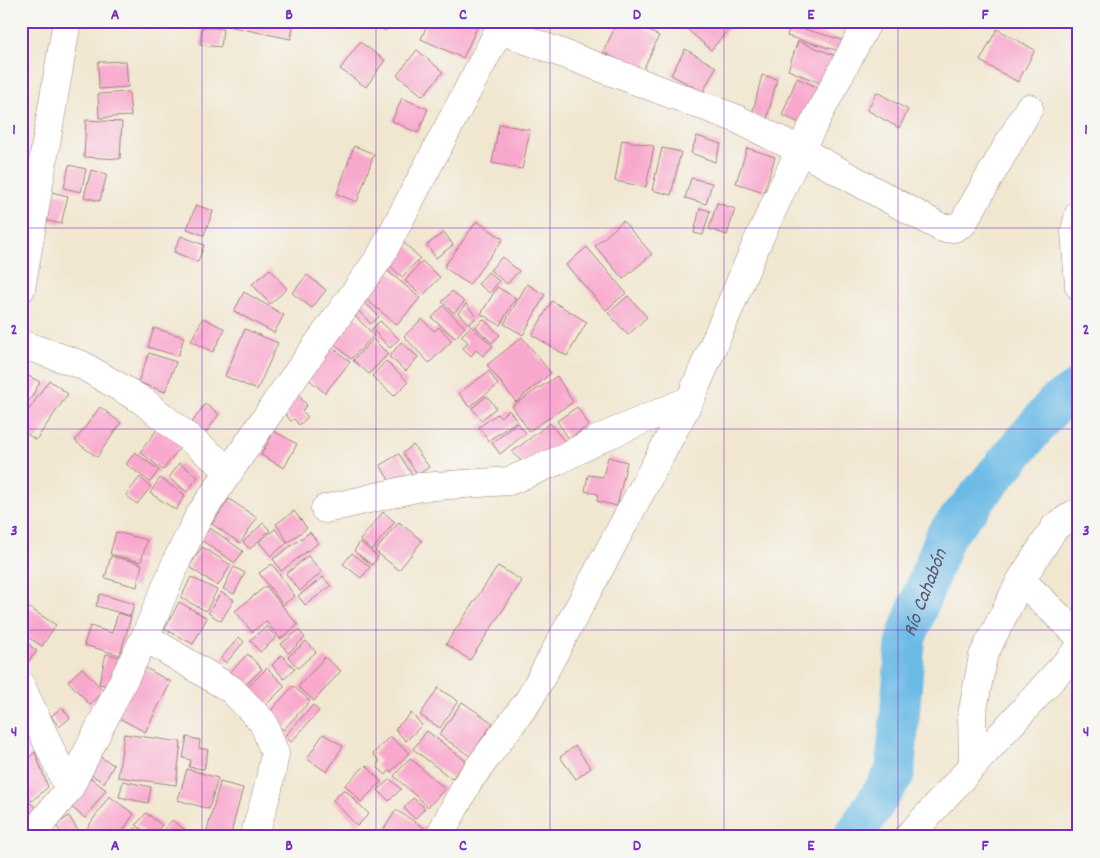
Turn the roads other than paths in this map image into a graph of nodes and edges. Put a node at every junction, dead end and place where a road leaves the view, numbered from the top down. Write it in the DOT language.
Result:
graph roads {
  1 [pos="67,21"];
  2 [pos="868,21"];
  3 [pos="502,25"];
  4 [pos="1029,108"];
  5 [pos="800,150"];
  6 [pos="1079,214"];
  7 [pos="1079,286"];
  8 [pos="21,288"];
  9 [pos="21,344"];
  10 [pos="690,400"];
  11 [pos="230,471"];
  12 [pos="325,510"];
  13 [pos="1079,515"];
  14 [pos="1021,580"];
  15 [pos="1079,636"];
  16 [pos="145,637"];
  17 [pos="1079,649"];
  18 [pos="21,686"];
  19 [pos="972,765"];
  20 [pos="69,789"];
  21 [pos="30,837"];
  22 [pos="254,837"];
  23 [pos="439,837"];
  24 [pos="908,837"];
  1 -- 8 [label="street"];
  2 -- 5 [label="street"];
  3 -- 5 [label="street"];
  3 -- 11 [label="street"];
  4 -- 5 [label="street"];
  5 -- 10 [label="street"];
  6 -- 7 [label="street"];
  9 -- 11 [label="street"];
  10 -- 12 [label="street"];
  10 -- 23 [label="street"];
  11 -- 16 [label="street"];
  13 -- 14 [label="street"];
  14 -- 15 [label="street"];
  14 -- 19 [label="street"];
  16 -- 20 [label="street"];
  16 -- 22 [label="street"];
  17 -- 19 [label="street"];
  18 -- 20 [label="street"];
  19 -- 24 [label="street"];
  20 -- 21 [label="street"];
}
